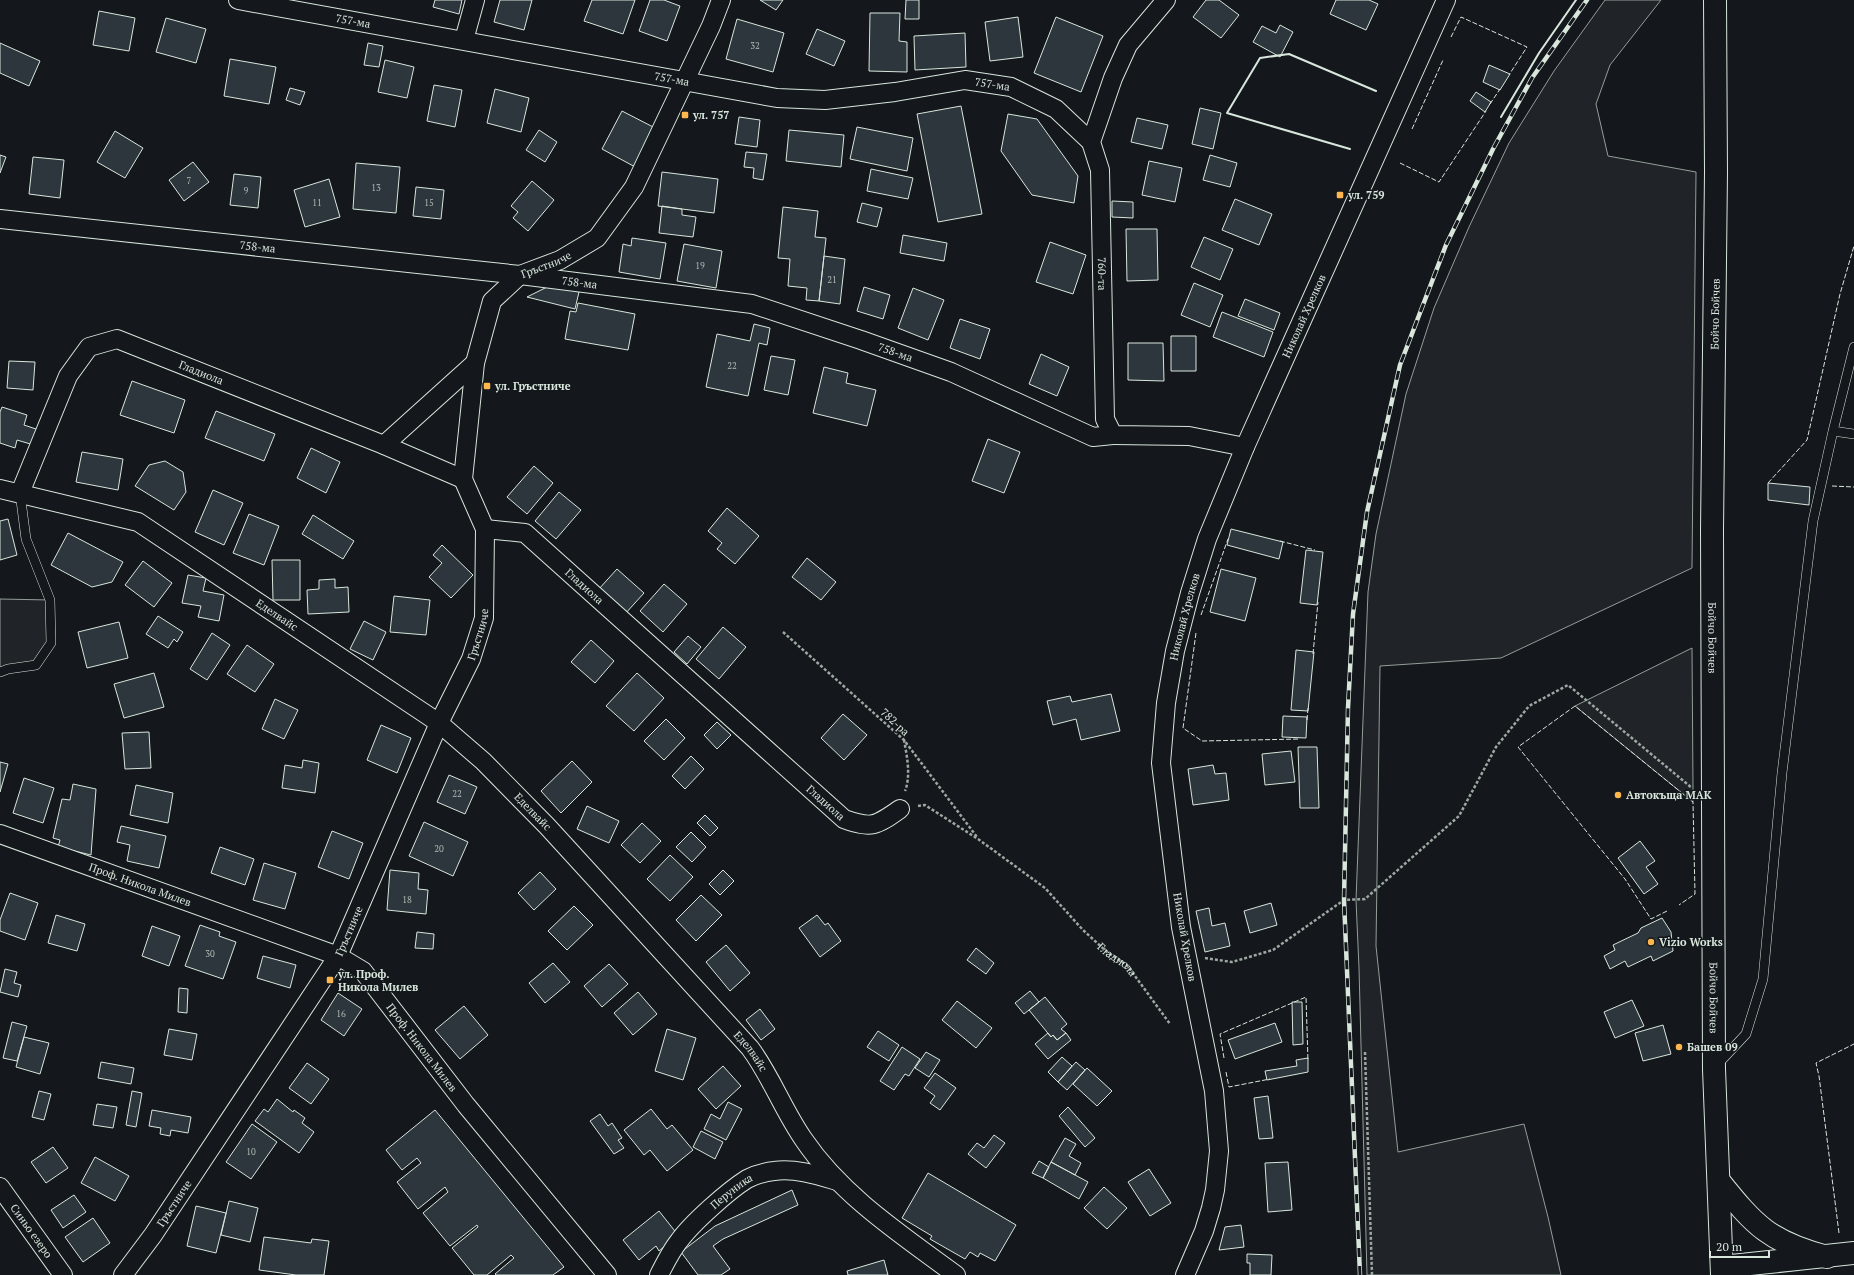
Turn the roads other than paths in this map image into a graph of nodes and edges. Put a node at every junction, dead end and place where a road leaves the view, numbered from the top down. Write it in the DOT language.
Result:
graph roads {
  1 [pos="238,0"];
  2 [pos="475,0"];
  3 [pos="721,0"];
  4 [pos="1166,0"];
  5 [pos="1446,0"];
  6 [pos="1715,0"];
  7 [pos="464,40"];
  8 [pos="684,81"];
  9 [pos="1091,142"];
  10 [pos="0,219"];
  11 [pos="520,276"];
  12 [pos="1854,347"];
  13 [pos="475,363"];
  14 [pos="1832,430"];
  15 [pos="1854,434"];
  16 [pos="1113,435"];
  17 [pos="384,445"];
  18 [pos="1245,447"];
  19 [pos="463,479"];
  20 [pos="0,489"];
  21 [pos="20,493"];
  22 [pos="485,529"];
  23 [pos="0,672"];
  24 [pos="439,723"];
  25 [pos="900,809"];
  26 [pos="0,834"];
  27 [pos="338,956"];
  28 [pos="1714,1070"];
  29 [pos="837,1181"];
  30 [pos="1719,1181"];
  31 [pos="0,1187"];
  32 [pos="1854,1253"];
  33 [pos="1827,1256"];
  34 [pos="1722,1271"];
  35 [pos="62,1275"];
  36 [pos="124,1275"];
  37 [pos="127,1275"];
  38 [pos="608,1275"];
  39 [pos="659,1275"];
  40 [pos="956,1275"];
  41 [pos="1185,1275"];
  1 -- 7 [label="street, 757-ма"];
  2 -- 7 [label="street"];
  3 -- 8 [label="street, Гръстниче"];
  4 -- 9 [label="street"];
  5 -- 18 [label="street, Николай Хрелков"];
  6 -- 28 [label="main road, Бойчо Бойчев"];
  7 -- 8 [label="street, 757-ма"];
  8 -- 9 [label="street, 757-ма"];
  8 -- 11 [label="street, Гръстниче"];
  9 -- 16 [label="street, 760-та"];
  10 -- 11 [label="street, 758-ма"];
  11 -- 13 [label="street, Гръстниче"];
  11 -- 16 [label="street, 758-ма"];
  12 -- 14 [label="lane"];
  13 -- 17 [label="street"];
  13 -- 19 [label="street, Гръстниче"];
  14 -- 15 [label="lane"];
  14 -- 28 [label="lane"];
  16 -- 18 [label="street"];
  17 -- 19 [label="street, Гладиола"];
  17 -- 21 [label="street, Гладиола"];
  18 -- 41 [label="street, Николай Хрелков"];
  19 -- 22 [label="street, Гръстниче"];
  20 -- 21 [label="street, Еделвайс"];
  21 -- 23 [label="lane"];
  21 -- 24 [label="street, Еделвайс"];
  22 -- 24 [label="street, Гръстниче"];
  22 -- 25 [label="street, Гладиола"];
  24 -- 27 [label="street, Гръстниче"];
  24 -- 29 [label="street, Еделвайс"];
  26 -- 27 [label="street, Проф. Никола Милев"];
  27 -- 36 [label="street, Гръстниче"];
  27 -- 38 [label="street, Проф. Никола Милев"];
  28 -- 30 [label="main road, Бойчо Бойчев"];
  29 -- 39 [label="street, Перуника"];
  29 -- 40 [label="street, Еделвайс"];
  30 -- 33 [label="main road"];
  30 -- 34 [label="main road, Бойчо Бойчев"];
  31 -- 35 [label="street, Синьо езеро"];
  32 -- 33 [label="main road"];
  33 -- 34 [label="main road"];
  36 -- 37 [label="street"];
}
